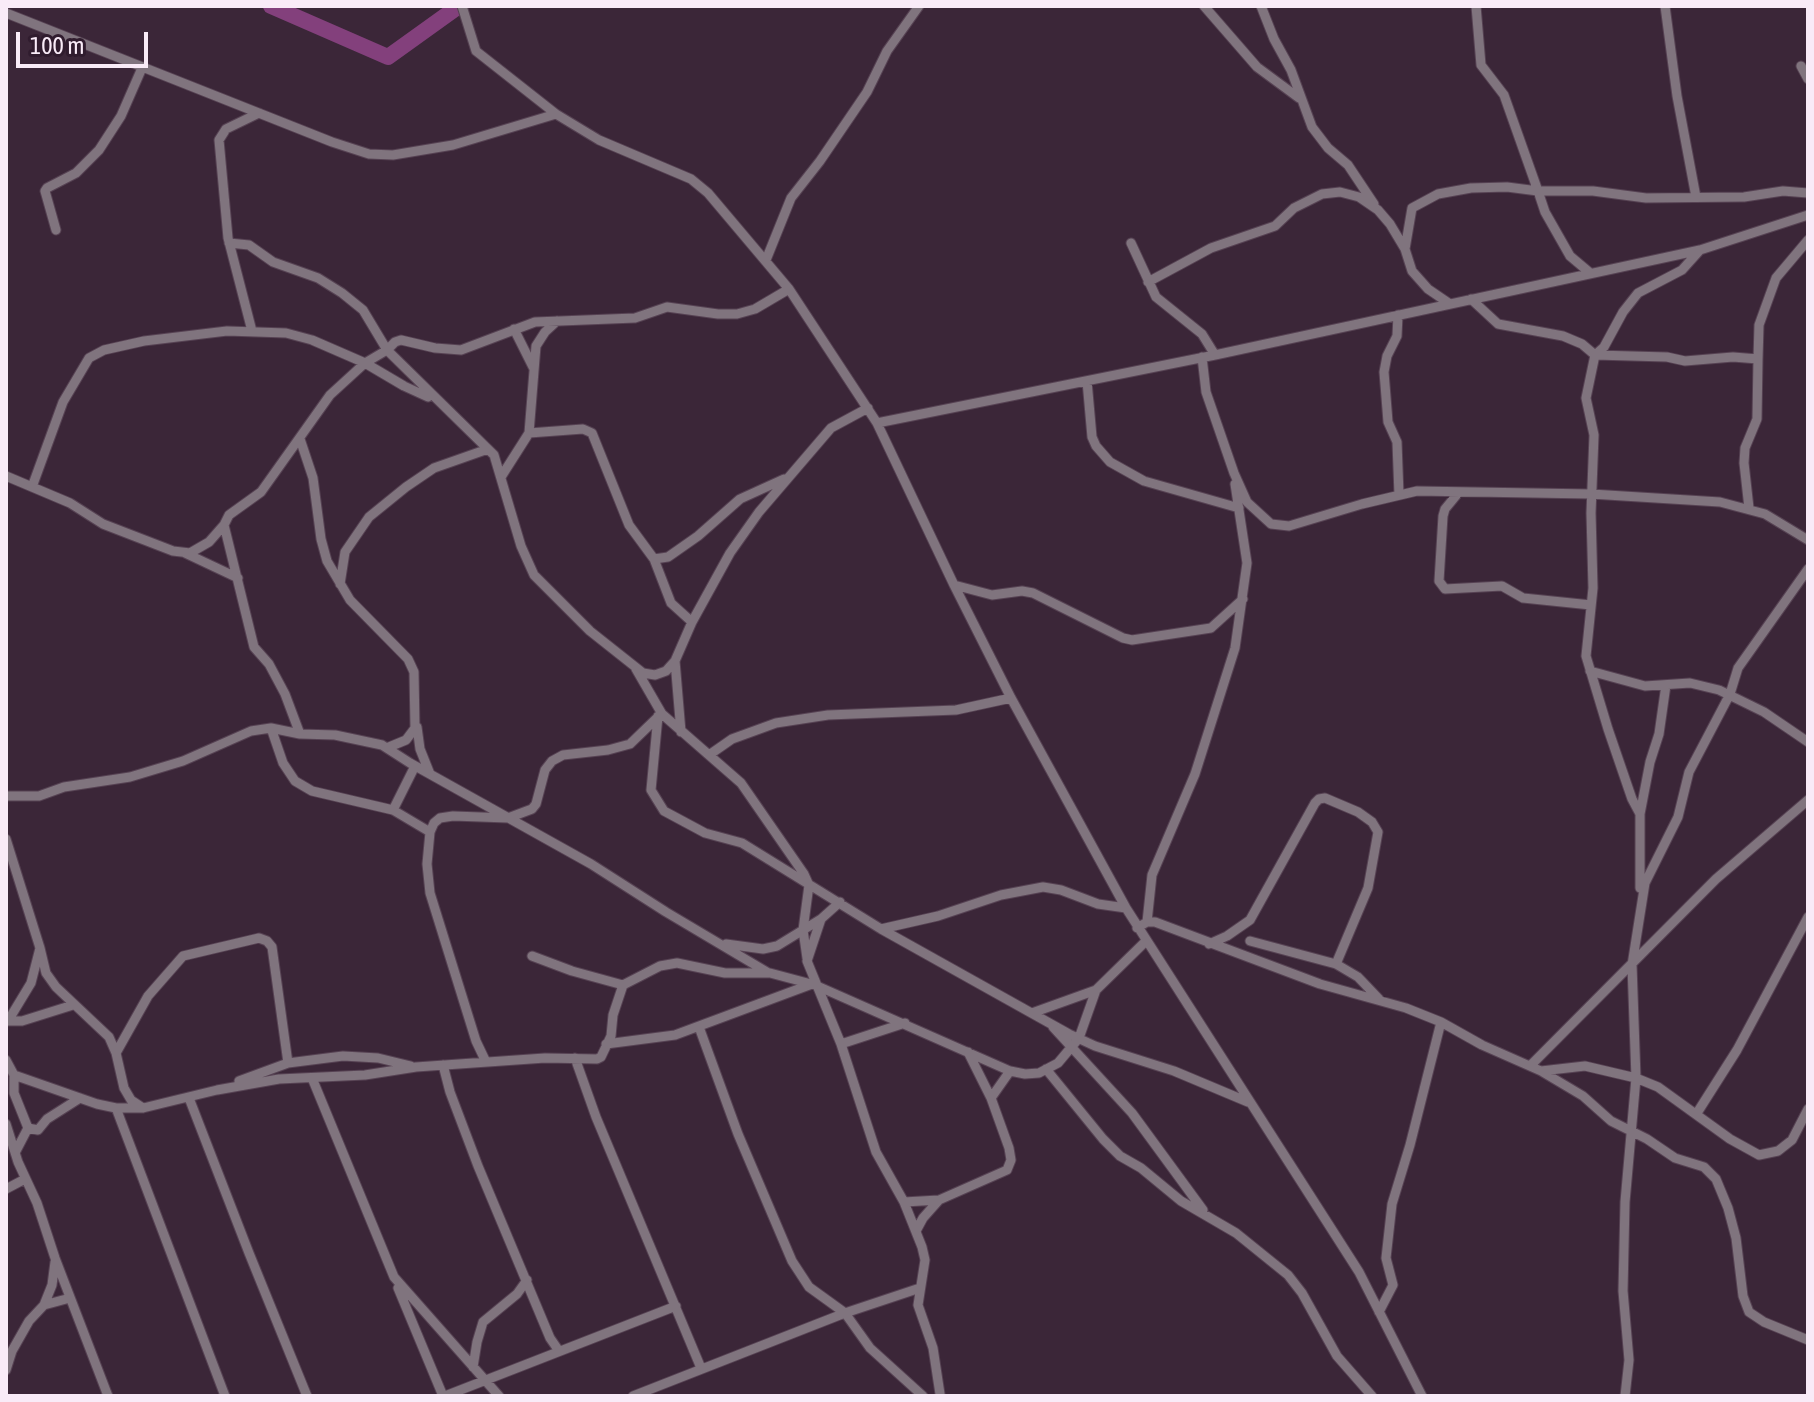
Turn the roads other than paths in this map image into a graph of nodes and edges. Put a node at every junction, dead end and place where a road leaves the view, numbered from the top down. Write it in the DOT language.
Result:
graph roads {
  1 [pos="462,6"];
  2 [pos="919,6"];
  3 [pos="1204,6"];
  4 [pos="1261,6"];
  5 [pos="1476,6"];
  6 [pos="1665,6"];
  7 [pos="6,13"];
  8 [pos="1801,66"];
  9 [pos="142,68"];
  10 [pos="1808,79"];
  11 [pos="1299,98"];
  12 [pos="259,113"];
  13 [pos="556,114"];
  14 [pos="1538,191"];
  15 [pos="1808,193"];
  16 [pos="1696,197"];
  17 [pos="1378,210"];
  18 [pos="1808,215"];
  19 [pos="56,230"];
  20 [pos="1808,240"];
  21 [pos="229,243"];
  22 [pos="1131,243"];
  23 [pos="1405,249"];
  24 [pos="1700,250"];
  25 [pos="766,260"];
  26 [pos="1589,272"];
  27 [pos="1148,282"];
  28 [pos="789,289"];
  29 [pos="1471,299"];
  30 [pos="1450,304"];
  31 [pos="1398,315"];
  32 [pos="561,319"];
  33 [pos="514,329"];
  34 [pos="252,331"];
  35 [pos="387,350"];
  36 [pos="1215,355"];
  37 [pos="1595,355"];
  38 [pos="1202,357"];
  39 [pos="1758,359"];
  40 [pos="365,363"];
  41 [pos="535,370"];
  42 [pos="1087,381"];
  43 [pos="435,399"];
  44 [pos="868,408"];
  45 [pos="877,423"];
  46 [pos="529,433"];
  47 [pos="300,439"];
  48 [pos="488,449"];
  49 [pos="1234,473"];
  50 [pos="6,476"];
  51 [pos="501,477"];
  52 [pos="787,478"];
  53 [pos="32,487"];
  54 [pos="1459,492"];
  55 [pos="1591,494"];
  56 [pos="1399,495"];
  57 [pos="1239,508"];
  58 [pos="1749,508"];
  59 [pos="224,525"];
  60 [pos="1808,540"];
  61 [pos="185,553"];
  62 [pos="654,559"];
  63 [pos="1808,569"];
  64 [pos="238,578"];
  65 [pos="340,584"];
  66 [pos="954,585"];
  67 [pos="1243,599"];
  68 [pos="1591,605"];
  69 [pos="692,622"];
  70 [pos="675,661"];
  71 [pos="635,667"];
  72 [pos="1590,671"];
  73 [pos="1666,685"];
  74 [pos="1730,694"];
  75 [pos="1011,698"];
  76 [pos="660,715"];
  77 [pos="416,723"];
  78 [pos="271,728"];
  79 [pos="681,732"];
  80 [pos="300,734"];
  81 [pos="1808,742"];
  82 [pos="389,747"];
  83 [pos="709,755"];
  84 [pos="415,766"];
  85 [pos="430,774"];
  86 [pos="6,796"];
  87 [pos="1808,800"];
  88 [pos="393,810"];
  89 [pos="1640,814"];
  90 [pos="508,818"];
  91 [pos="430,832"];
  92 [pos="6,839"];
  93 [pos="809,885"];
  94 [pos="840,902"];
  95 [pos="1641,907"];
  96 [pos="1126,908"];
  97 [pos="1808,917"];
  98 [pos="821,919"];
  99 [pos="1250,920"];
  100 [pos="1147,922"];
  101 [pos="1137,928"];
  102 [pos="881,929"];
  103 [pos="803,930"];
  104 [pos="1250,941"];
  105 [pos="717,942"];
  106 [pos="1145,942"];
  107 [pos="1209,944"];
  108 [pos="40,948"];
  109 [pos="532,956"];
  110 [pos="807,961"];
  111 [pos="1255,961"];
  112 [pos="1336,964"];
  113 [pos="1632,965"];
  114 [pos="770,973"];
  115 [pos="814,984"];
  116 [pos="623,985"];
  117 [pos="1096,990"];
  118 [pos="1379,999"];
  119 [pos="73,1005"];
  120 [pos="1032,1013"];
  121 [pos="1049,1022"];
  122 [pos="1441,1022"];
  123 [pos="905,1023"];
  124 [pos="7,1024"];
  125 [pos="699,1027"];
  126 [pos="1079,1038"];
  127 [pos="606,1044"];
  128 [pos="841,1044"];
  129 [pos="1070,1048"];
  130 [pos="968,1052"];
  131 [pos="116,1053"];
  132 [pos="575,1058"];
  133 [pos="6,1060"];
  134 [pos="486,1062"];
  135 [pos="288,1063"];
  136 [pos="443,1065"];
  137 [pos="1531,1065"];
  138 [pos="416,1067"];
  139 [pos="1046,1069"];
  140 [pos="1010,1071"];
  141 [pos="1541,1071"];
  142 [pos="14,1075"];
  143 [pos="312,1078"];
  144 [pos="1636,1078"];
  145 [pos="217,1090"];
  146 [pos="80,1098"];
  147 [pos="189,1098"];
  148 [pos="991,1098"];
  149 [pos="1248,1102"];
  150 [pos="116,1108"];
  151 [pos="143,1108"];
  152 [pos="1808,1109"];
  153 [pos="1697,1113"];
  154 [pos="6,1124"];
  155 [pos="28,1128"];
  156 [pos="1631,1131"];
  157 [pos="16,1151"];
  158 [pos="25,1179"];
  159 [pos="6,1189"];
  160 [pos="939,1200"];
  161 [pos="904,1202"];
  162 [pos="1205,1213"];
  163 [pos="916,1231"];
  164 [pos="55,1258"];
  165 [pos="394,1277"];
  166 [pos="527,1280"];
  167 [pos="920,1288"];
  168 [pos="70,1298"];
  169 [pos="44,1305"];
  170 [pos="676,1306"];
  171 [pos="1379,1312"];
  172 [pos="845,1313"];
  173 [pos="1808,1340"];
  174 [pos="559,1351"];
  175 [pos="473,1367"];
  176 [pos="701,1368"];
  177 [pos="6,1370"];
  178 [pos="484,1381"];
  179 [pos="937,1395"];
  180 [pos="108,1396"];
  181 [pos="225,1396"];
  182 [pos="307,1396"];
  183 [pos="444,1396"];
  184 [pos="499,1396"];
  185 [pos="633,1396"];
  186 [pos="923,1396"];
  187 [pos="1372,1396"];
  188 [pos="1422,1396"];
  189 [pos="1625,1396"];
  1 -- 13 [label="street"];
  2 -- 25 [label="street"];
  3 -- 11 [label="street"];
  4 -- 11 [label="street"];
  5 -- 14 [label="street"];
  6 -- 16 [label="street"];
  7 -- 9 [label="street"];
  8 -- 10 [label="street"];
  9 -- 12 [label="street"];
  9 -- 19 [label="street"];
  11 -- 17 [label="street"];
  12 -- 13 [label="street"];
  12 -- 21 [label="street"];
  13 -- 25 [label="street"];
  14 -- 16 [label="street"];
  14 -- 23 [label="street"];
  14 -- 26 [label="street"];
  15 -- 16 [label="street"];
  17 -- 23 [label="street"];
  17 -- 27 [label="street"];
  18 -- 24 [label="street"];
  20 -- 39 [label="street"];
  21 -- 34 [label="street"];
  21 -- 35 [label="street"];
  22 -- 27 [label="street"];
  23 -- 30 [label="street"];
  24 -- 26 [label="street"];
  24 -- 37 [label="street"];
  25 -- 28 [label="street"];
  26 -- 29 [label="street"];
  27 -- 36 [label="street"];
  28 -- 32 [label="street"];
  28 -- 44 [label="street"];
  29 -- 30 [label="street"];
  29 -- 37 [label="street"];
  30 -- 31 [label="street"];
  31 -- 36 [label="street"];
  31 -- 56 [label="street"];
  32 -- 33 [label="street"];
  32 -- 41 [label="street"];
  33 -- 35 [label="street"];
  33 -- 41 [label="street"];
  34 -- 40 [label="street"];
  34 -- 53 [label="street"];
  35 -- 40 [label="street"];
  35 -- 43 [label="street"];
  36 -- 38 [label="street"];
  37 -- 39 [label="street"];
  37 -- 55 [label="street"];
  38 -- 42 [label="street"];
  38 -- 49 [label="street"];
  39 -- 58 [label="street"];
  40 -- 43 [label="street"];
  40 -- 47 [label="street"];
  41 -- 46 [label="street"];
  42 -- 45 [label="street"];
  42 -- 57 [label="street"];
  43 -- 48 [label="street"];
  44 -- 45 [label="street"];
  44 -- 52 [label="street"];
  45 -- 66 [label="street"];
  46 -- 51 [label="street"];
  46 -- 62 [label="street"];
  47 -- 59 [label="street"];
  47 -- 65 [label="street"];
  48 -- 51 [label="street"];
  48 -- 65 [label="street"];
  49 -- 56 [label="street"];
  49 -- 57 [label="street"];
  50 -- 53 [label="street"];
  51 -- 71 [label="street"];
  52 -- 62 [label="street"];
  52 -- 69 [label="street"];
  53 -- 61 [label="street"];
  54 -- 55 [label="street"];
  54 -- 56 [label="street"];
  54 -- 68 [label="street"];
  55 -- 58 [label="street"];
  55 -- 68 [label="street"];
  57 -- 67 [label="street"];
  58 -- 60 [label="street"];
  59 -- 61 [label="street"];
  59 -- 64 [label="street"];
  61 -- 64 [label="street"];
  62 -- 69 [label="street"];
  63 -- 74 [label="street"];
  64 -- 80 [label="street"];
  65 -- 77 [label="street"];
  66 -- 67 [label="street"];
  66 -- 75 [label="street"];
  67 -- 100 [label="street"];
  68 -- 72 [label="street"];
  69 -- 70 [label="street"];
  70 -- 71 [label="street"];
  70 -- 79 [label="street"];
  71 -- 76 [label="street"];
  72 -- 73 [label="street"];
  72 -- 89 [label="street"];
  73 -- 74 [label="street"];
  73 -- 89 [label="street"];
  74 -- 81 [label="street"];
  74 -- 95 [label="street"];
  75 -- 83 [label="street"];
  75 -- 96 [label="street"];
  76 -- 79 [label="street"];
  76 -- 90 [label="street"];
  76 -- 93 [label="street"];
  77 -- 82 [label="street"];
  77 -- 85 [label="street"];
  78 -- 80 [label="street"];
  78 -- 86 [label="street"];
  78 -- 88 [label="street"];
  79 -- 83 [label="street"];
  80 -- 82 [label="street"];
  82 -- 84 [label="street"];
  83 -- 93 [label="street"];
  84 -- 85 [label="street"];
  84 -- 88 [label="street"];
  85 -- 90 [label="street"];
  87 -- 113 [label="street"];
  88 -- 91 [label="street"];
  89 -- 95 [label="street"];
  90 -- 91 [label="street"];
  90 -- 105 [label="street"];
  91 -- 134 [label="street"];
  92 -- 108 [label="street"];
  93 -- 94 [label="street"];
  93 -- 103 [label="street"];
  94 -- 98 [label="street"];
  94 -- 102 [label="street"];
  95 -- 113 [label="street"];
  96 -- 101 [label="street"];
  96 -- 102 [label="street"];
  97 -- 153 [label="street"];
  98 -- 103 [label="street"];
  98 -- 110 [label="street"];
  99 -- 104 [label="street"];
  99 -- 107 [label="street"];
  99 -- 112 [label="street"];
  100 -- 101 [label="street"];
  100 -- 107 [label="street"];
  101 -- 106 [label="street"];
  102 -- 120 [label="street"];
  103 -- 105 [label="street"];
  103 -- 110 [label="street"];
  104 -- 111 [label="street"];
  104 -- 112 [label="street"];
  105 -- 114 [label="street"];
  106 -- 117 [label="street"];
  106 -- 149 [label="street"];
  107 -- 111 [label="street"];
  108 -- 119 [label="street"];
  108 -- 124 [label="street"];
  109 -- 116 [label="street"];
  110 -- 115 [label="street"];
  111 -- 118 [label="street"];
  112 -- 118 [label="street"];
  113 -- 137 [label="street"];
  113 -- 144 [label="street"];
  114 -- 115 [label="street"];
  114 -- 116 [label="street"];
  115 -- 123 [label="street"];
  115 -- 125 [label="street"];
  115 -- 128 [label="street"];
  116 -- 127 [label="street"];
  117 -- 120 [label="street"];
  117 -- 126 [label="street"];
  118 -- 122 [label="street"];
  119 -- 124 [label="street"];
  119 -- 131 [label="street"];
  120 -- 121 [label="street"];
  121 -- 126 [label="street"];
  121 -- 129 [label="street"];
  122 -- 137 [label="street"];
  122 -- 171 [label="street"];
  123 -- 128 [label="street"];
  123 -- 130 [label="street"];
  125 -- 127 [label="street"];
  125 -- 172 [label="street"];
  126 -- 129 [label="street"];
  126 -- 149 [label="street"];
  127 -- 132 [label="street"];
  128 -- 161 [label="street"];
  129 -- 139 [label="street"];
  129 -- 162 [label="street"];
  130 -- 140 [label="street"];
  130 -- 148 [label="street"];
  131 -- 135 [label="street"];
  131 -- 151 [label="street"];
  132 -- 134 [label="street"];
  132 -- 170 [label="street"];
  133 -- 142 [label="street"];
  134 -- 136 [label="street"];
  135 -- 138 [label="street"];
  135 -- 145 [label="street"];
  136 -- 138 [label="street"];
  136 -- 166 [label="street"];
  137 -- 141 [label="street"];
  138 -- 143 [label="street"];
  139 -- 140 [label="street"];
  139 -- 162 [label="street"];
  140 -- 148 [label="street"];
  141 -- 144 [label="street"];
  141 -- 156 [label="street"];
  142 -- 146 [label="street"];
  142 -- 155 [label="street"];
  143 -- 145 [label="street"];
  143 -- 165 [label="street"];
  144 -- 153 [label="street"];
  144 -- 156 [label="street"];
  145 -- 147 [label="street"];
  146 -- 150 [label="street"];
  146 -- 155 [label="street"];
  147 -- 151 [label="street"];
  147 -- 182 [label="street"];
  148 -- 160 [label="street"];
  149 -- 171 [label="street"];
  150 -- 151 [label="street"];
  150 -- 181 [label="street"];
  152 -- 153 [label="street"];
  154 -- 157 [label="street"];
  155 -- 157 [label="street"];
  156 -- 173 [label="street"];
  156 -- 189 [label="street"];
  157 -- 158 [label="street"];
  158 -- 159 [label="street"];
  158 -- 164 [label="street"];
  160 -- 161 [label="street"];
  160 -- 163 [label="street"];
  161 -- 163 [label="street"];
  162 -- 187 [label="street"];
  163 -- 167 [label="street"];
  164 -- 168 [label="street"];
  164 -- 169 [label="street"];
  165 -- 175 [label="street"];
  165 -- 183 [label="street"];
  166 -- 174 [label="street"];
  166 -- 175 [label="street"];
  167 -- 172 [label="street"];
  167 -- 179 [label="street"];
  168 -- 169 [label="street"];
  168 -- 180 [label="street"];
  169 -- 177 [label="street"];
  170 -- 174 [label="street"];
  170 -- 176 [label="street"];
  171 -- 188 [label="street"];
  172 -- 176 [label="street"];
  172 -- 186 [label="street"];
  174 -- 178 [label="street"];
  175 -- 178 [label="street"];
  176 -- 185 [label="street"];
  178 -- 183 [label="street"];
  178 -- 184 [label="street"];
}
